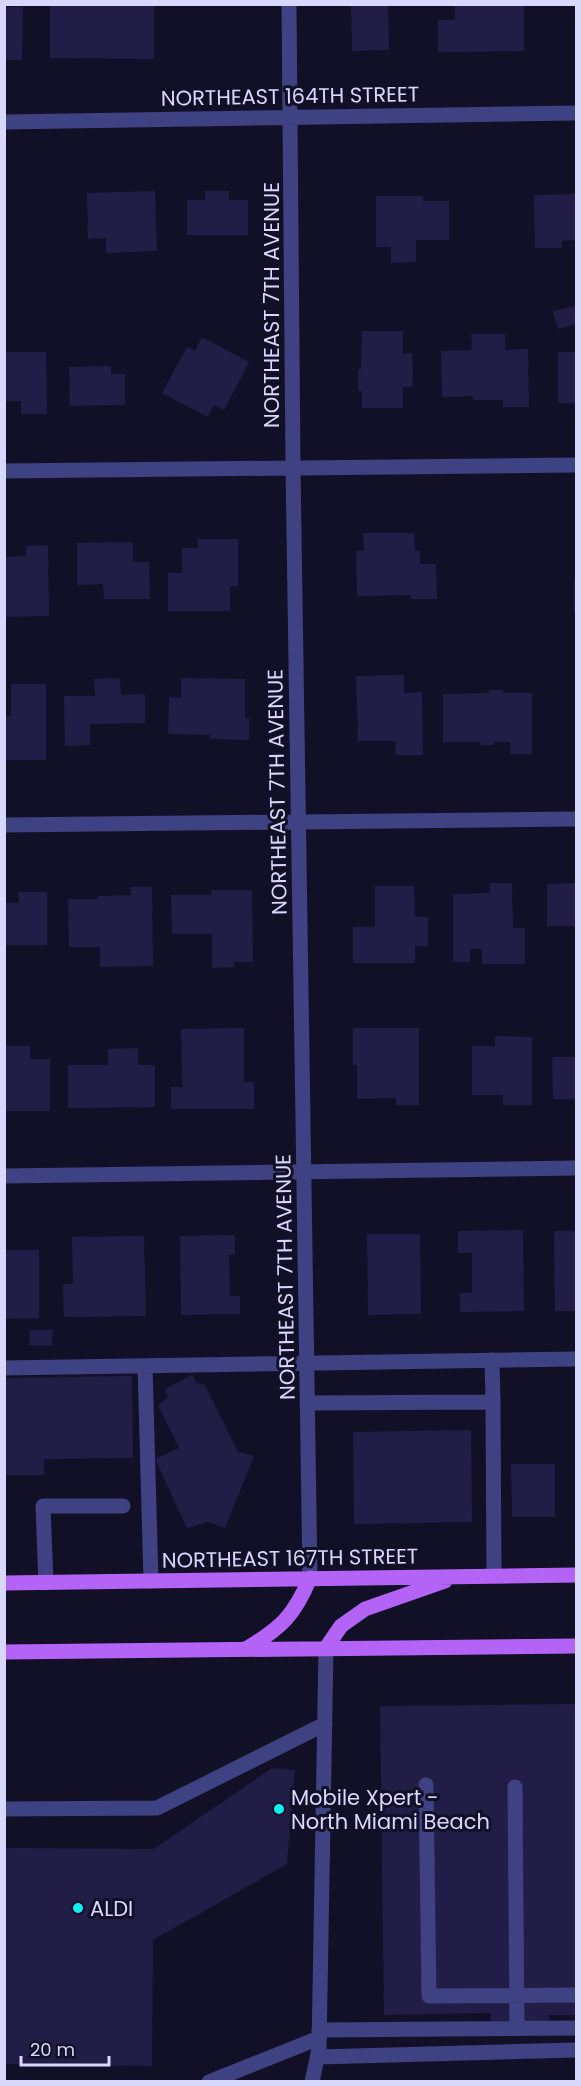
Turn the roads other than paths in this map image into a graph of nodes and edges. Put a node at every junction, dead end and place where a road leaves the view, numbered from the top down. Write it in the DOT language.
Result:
graph roads {
  1 [pos="290,4"];
  2 [pos="576,113"];
  3 [pos="290,117"];
  4 [pos="4,123"];
  5 [pos="576,465"];
  6 [pos="293,467"];
  7 [pos="4,471"];
  8 [pos="576,819"];
  9 [pos="299,823"];
  10 [pos="4,825"];
  11 [pos="576,1168"];
  12 [pos="304,1173"];
  13 [pos="4,1176"];
  14 [pos="576,1359"];
  15 [pos="492,1360"];
  16 [pos="307,1363"];
  17 [pos="145,1365"];
  18 [pos="4,1368"];
  19 [pos="307,1402"];
  20 [pos="493,1402"];
  21 [pos="123,1506"];
  22 [pos="576,1575"];
  23 [pos="459,1576"];
  24 [pos="494,1576"];
  25 [pos="310,1578"];
  26 [pos="151,1581"];
  27 [pos="46,1582"];
  28 [pos="4,1583"];
  29 [pos="576,1646"];
  30 [pos="326,1648"];
  31 [pos="246,1649"];
  32 [pos="4,1652"];
  33 [pos="324,1724"];
  34 [pos="426,1785"];
  35 [pos="515,1787"];
  36 [pos="4,1809"];
  37 [pos="517,1995"];
  38 [pos="576,1995"];
  39 [pos="517,2028"];
  40 [pos="576,2028"];
  41 [pos="319,2044"];
  42 [pos="576,2050"];
  43 [pos="208,2082"];
  44 [pos="312,2082"];
  1 -- 3 [label="street, NORTHEAST 7TH AVENUE"];
  2 -- 3 [label="street, NORTHEAST 164TH STREET"];
  3 -- 4 [label="street, NORTHEAST 164TH STREET"];
  3 -- 6 [label="street, NORTHEAST 7TH AVENUE"];
  5 -- 6 [label="street"];
  6 -- 7 [label="street"];
  6 -- 9 [label="street, NORTHEAST 7TH AVENUE"];
  8 -- 9 [label="street"];
  9 -- 10 [label="street"];
  9 -- 12 [label="street, NORTHEAST 7TH AVENUE"];
  11 -- 12 [label="street"];
  12 -- 13 [label="street"];
  12 -- 16 [label="street, NORTHEAST 7TH AVENUE"];
  14 -- 15 [label="street"];
  15 -- 16 [label="street"];
  15 -- 20 [label="street"];
  16 -- 17 [label="street"];
  16 -- 19 [label="street, NORTHEAST 7TH AVENUE"];
  17 -- 18 [label="street"];
  17 -- 26 [label="street"];
  19 -- 20 [label="street"];
  19 -- 25 [label="street, NORTHEAST 7TH AVENUE"];
  20 -- 24 [label="street"];
  21 -- 27 [label="street"];
  22 -- 24 [label="main road, NORTHEAST 167TH STREET"];
  23 -- 24 [label="main road, NORTHEAST 167TH STREET"];
  23 -- 25 [label="main road, NORTHEAST 167TH STREET"];
  23 -- 30 [label="main road"];
  25 -- 26 [label="main road, NORTHEAST 167TH STREET"];
  25 -- 31 [label="main road"];
  26 -- 27 [label="main road, NORTHEAST 167TH STREET"];
  27 -- 28 [label="main road, NORTHEAST 167TH STREET"];
  29 -- 30 [label="main road"];
  30 -- 31 [label="main road"];
  30 -- 33 [label="street"];
  31 -- 32 [label="main road"];
  33 -- 36 [label="street"];
  33 -- 41 [label="street"];
  34 -- 37 [label="street"];
  35 -- 37 [label="street"];
  37 -- 38 [label="street"];
  37 -- 39 [label="street"];
  39 -- 40 [label="street"];
  39 -- 41 [label="street"];
  41 -- 42 [label="street"];
  41 -- 43 [label="street"];
  41 -- 44 [label="street"];
}
